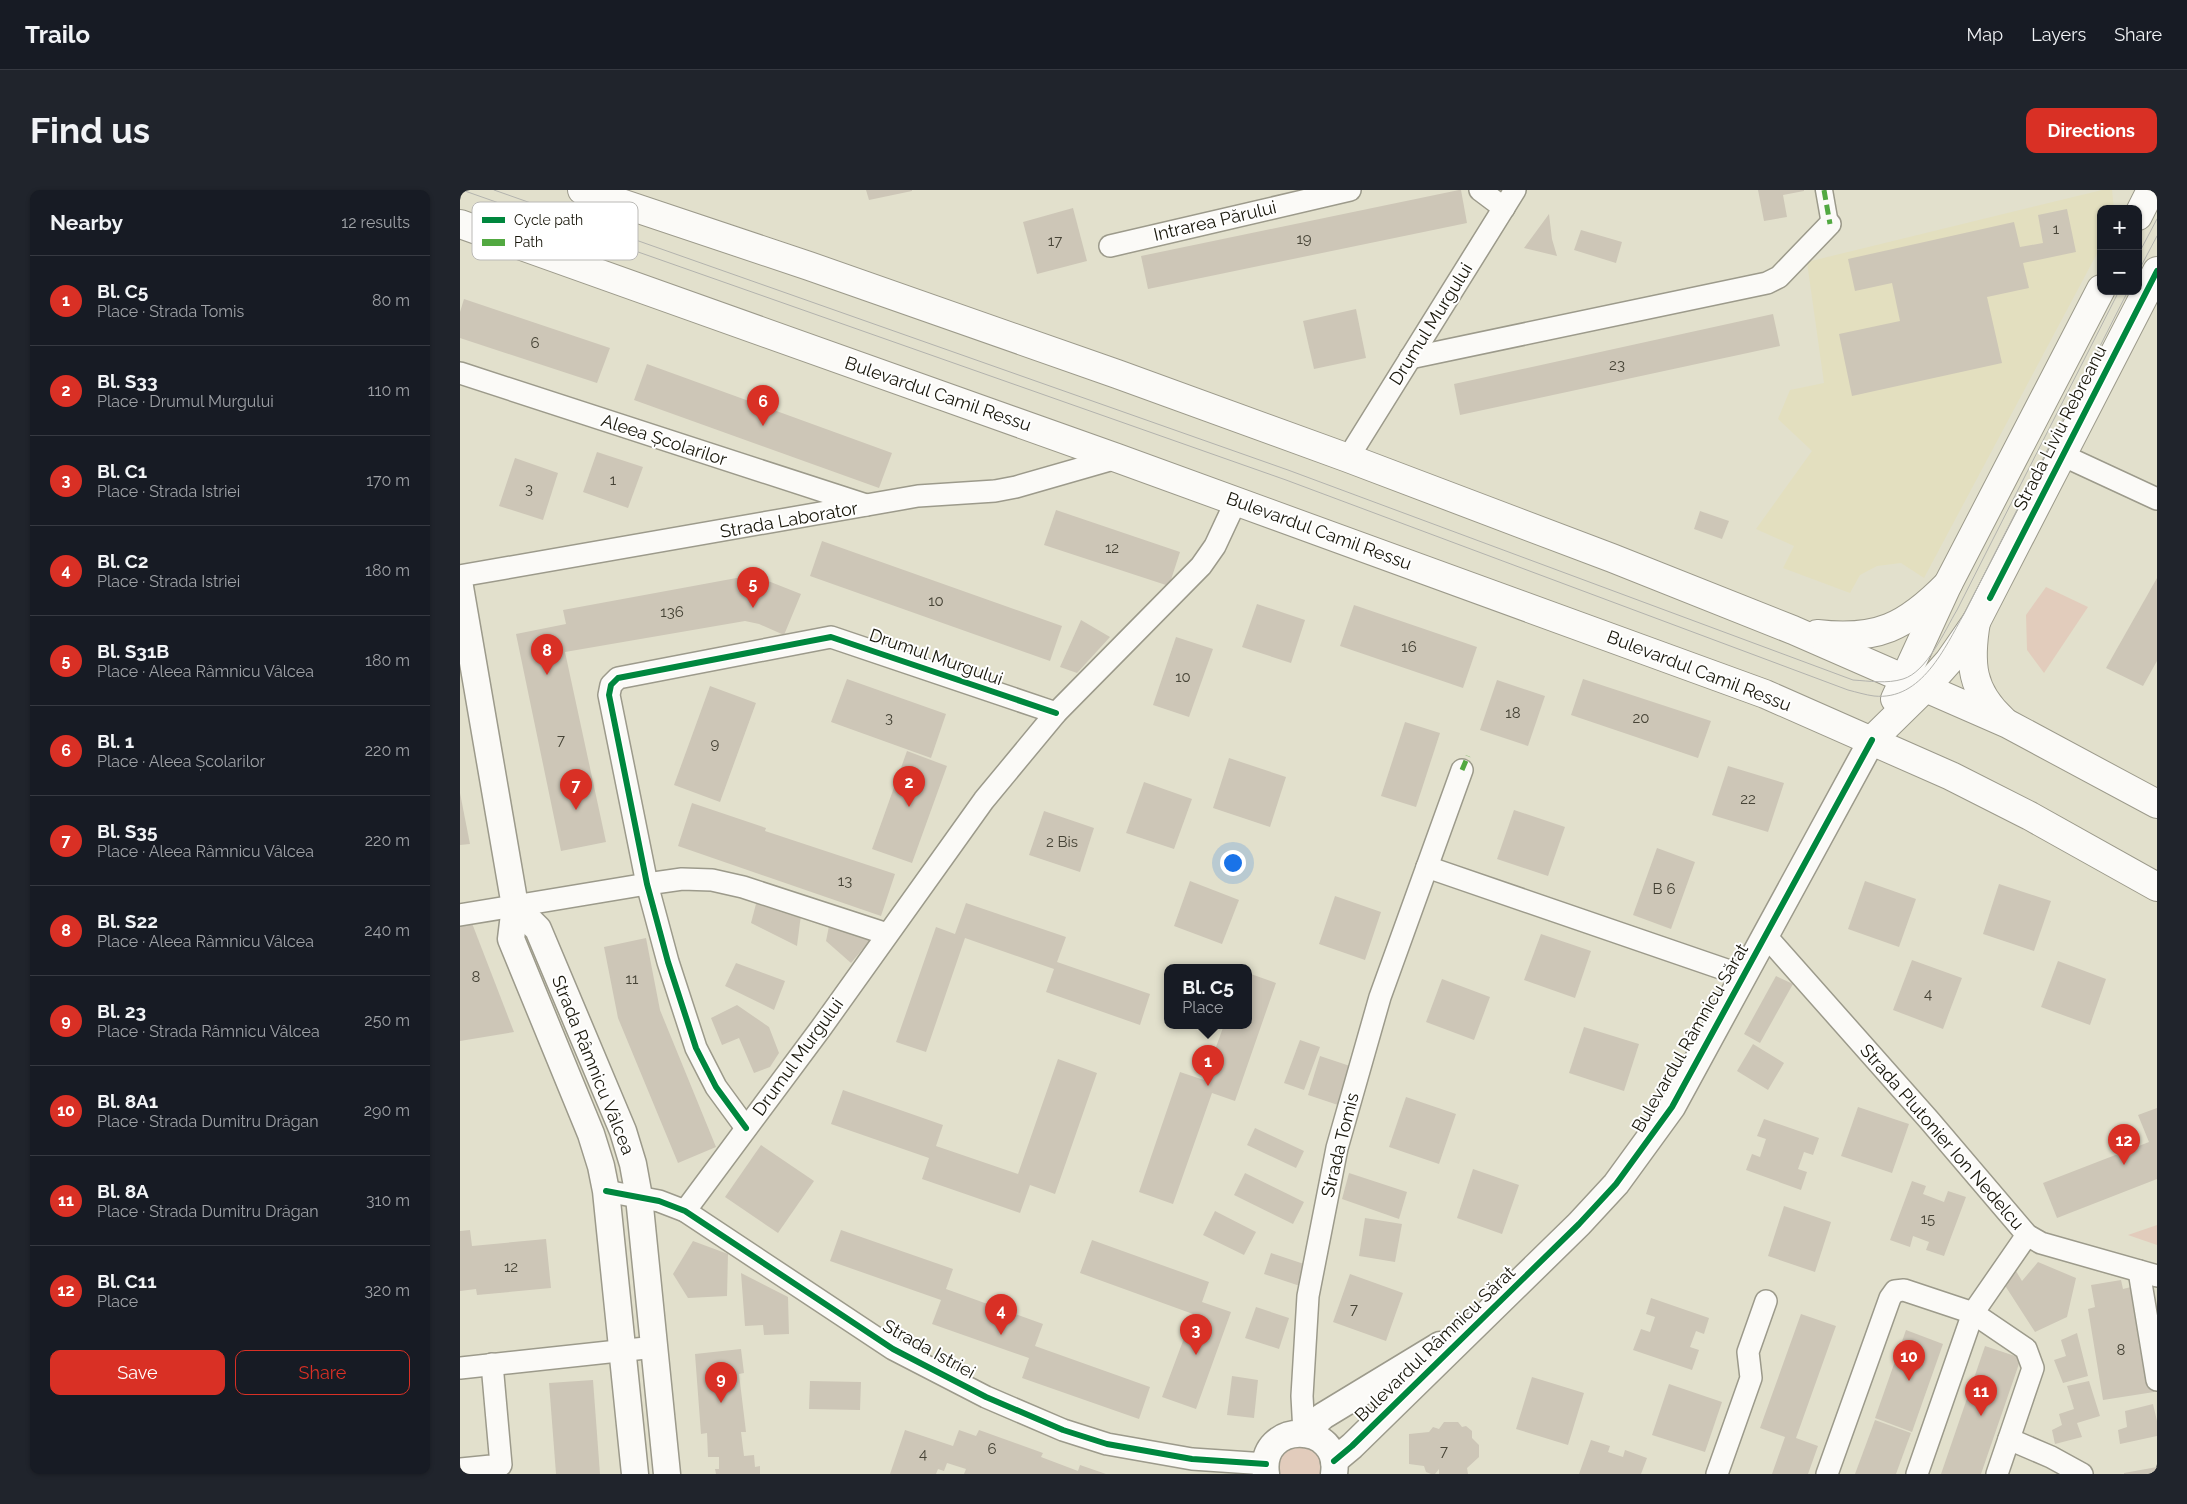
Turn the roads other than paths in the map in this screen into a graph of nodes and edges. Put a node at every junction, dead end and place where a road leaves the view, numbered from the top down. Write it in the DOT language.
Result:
graph roads {
  1 [pos="582,190"];
  2 [pos="1350,190"];
  3 [pos="1480,190"];
  4 [pos="1515,190"];
  5 [pos="1824,190"];
  6 [pos="2152,190"];
  7 [pos="1318,193"];
  8 [pos="618,202"];
  9 [pos="1504,208"];
  10 [pos="638,209"];
  11 [pos="2142,209"];
  12 [pos="460,224"];
  13 [pos="1830,224"];
  14 [pos="472,228"];
  15 [pos="1110,246"];
  16 [pos="561,260"];
  17 [pos="2157,271"];
  18 [pos="2098,295"];
  19 [pos="1410,358"];
  20 [pos="460,374"];
  21 [pos="2062,454"];
  22 [pos="1117,458"];
  23 [pos="1348,458"];
  24 [pos="2157,499"];
  25 [pos="1236,501"];
  26 [pos="869,506"];
  27 [pos="460,576"];
  28 [pos="460,587"];
  29 [pos="1943,595"];
  30 [pos="1976,622"];
  31 [pos="1793,630"];
  32 [pos="1915,684"];
  33 [pos="1056,712"];
  34 [pos="2008,724"];
  35 [pos="1872,740"];
  36 [pos="1462,770"];
  37 [pos="2157,804"];
  38 [pos="1427,867"];
  39 [pos="647,884"];
  40 [pos="2157,887"];
  41 [pos="515,906"];
  42 [pos="460,916"];
  43 [pos="887,934"];
  44 [pos="1766,936"];
  45 [pos="1744,976"];
  46 [pos="746,1128"];
  47 [pos="606,1192"];
  48 [pos="639,1197"];
  49 [pos="685,1211"];
  50 [pos="2027,1235"];
  51 [pos="2148,1273"];
  52 [pos="1766,1301"];
  53 [pos="1973,1313"];
  54 [pos="1477,1323"];
  55 [pos="655,1347"];
  56 [pos="623,1350"];
  57 [pos="492,1364"];
  58 [pos="460,1368"];
  59 [pos="2157,1380"];
  60 [pos="1304,1433"];
  61 [pos="2009,1439"];
  62 [pos="1334,1468"];
  63 [pos="460,1469"];
  64 [pos="1265,1470"];
  65 [pos="635,1474"];
  66 [pos="667,1474"];
  67 [pos="1717,1474"];
  68 [pos="1827,1474"];
  69 [pos="1917,1474"];
  70 [pos="1997,1474"];
  71 [pos="2082,1474"];
  1 -- 8 [label="main road"];
  2 -- 7 [label="street, Intrarea Părului"];
  3 -- 9 [label="street"];
  4 -- 9 [label="street, Drumul Murgului"];
  5 -- 13 [label="street"];
  6 -- 11 [label="main road"];
  7 -- 15 [label="street, Intrarea Părului"];
  9 -- 19 [label="street, Drumul Murgului"];
  10 -- 23 [label="main road"];
  12 -- 14 [label="main road, Bulevardul Camil Ressu"];
  13 -- 19 [label="street"];
  16 -- 22 [label="main road, Bulevardul Camil Ressu"];
  17 -- 21 [label="main road, Strada Liviu Rebreanu"];
  18 -- 29 [label="main road, Strada Liviu Rebreanu"];
  19 -- 23 [label="street, Drumul Murgului"];
  20 -- 26 [label="street, Aleea Școlarilor"];
  21 -- 24 [label="street"];
  21 -- 30 [label="main road, Strada Liviu Rebreanu"];
  22 -- 25 [label="main road, Bulevardul Camil Ressu"];
  22 -- 26 [label="street, Strada Laborator"];
  23 -- 31 [label="main road"];
  25 -- 33 [label="street, Drumul Murgului"];
  25 -- 35 [label="main road, Bulevardul Camil Ressu"];
  26 -- 27 [label="street, Strada Laborator"];
  28 -- 41 [label="street, Strada Râmnicu Vâlcea"];
  29 -- 30 [label="main road"];
  29 -- 31 [label="main road"];
  29 -- 32 [label="main road, Strada Liviu Rebreanu"];
  30 -- 32 [label="main road, Strada Liviu Rebreanu"];
  30 -- 34 [label="main road"];
  31 -- 32 [label="main road"];
  32 -- 34 [label="main road"];
  32 -- 35 [label="main road, Strada Liviu Rebreanu"];
  33 -- 39 [label="street, Drumul Murgului"];
  33 -- 43 [label="street, Drumul Murgului"];
  34 -- 37 [label="main road"];
  35 -- 40 [label="main road, Bulevardul Camil Ressu"];
  35 -- 44 [label="street, Bulevardul Râmnicu Sărat"];
  36 -- 38 [label="street, Strada Tomis"];
  38 -- 45 [label="street"];
  38 -- 60 [label="street, Strada Tomis"];
  39 -- 41 [label="street"];
  39 -- 43 [label="street"];
  39 -- 46 [label="street, Drumul Murgului"];
  41 -- 42 [label="street"];
  41 -- 47 [label="street, Strada Râmnicu Vâlcea"];
  41 -- 48 [label="street, Strada Râmnicu Vâlcea"];
  43 -- 46 [label="street, Drumul Murgului"];
  44 -- 45 [label="street, Bulevardul Râmnicu Sărat"];
  44 -- 50 [label="street, Strada Plutonier Ion Nedelcu"];
  45 -- 54 [label="street, Bulevardul Râmnicu Sărat"];
  46 -- 49 [label="street, Drumul Murgului"];
  47 -- 48 [label="street, Strada Istriei"];
  47 -- 56 [label="street, Strada Râmnicu Vâlcea"];
  48 -- 49 [label="street, Strada Istriei"];
  48 -- 55 [label="street, Strada Râmnicu Vâlcea"];
  49 -- 64 [label="street, Strada Istriei"];
  50 -- 51 [label="street, Strada Plutonier Ion Nedelcu"];
  50 -- 53 [label="street"];
  51 -- 59 [label="street"];
  52 -- 67 [label="street"];
  53 -- 61 [label="street"];
  53 -- 68 [label="street"];
  53 -- 69 [label="street"];
  54 -- 60 [label="street, Bulevardul Râmnicu Sărat"];
  54 -- 62 [label="street, Bulevardul Râmnicu Sărat"];
  55 -- 56 [label="street"];
  55 -- 66 [label="street, Strada Râmnicu Vâlcea"];
  56 -- 57 [label="street"];
  56 -- 65 [label="street, Strada Râmnicu Vâlcea"];
  57 -- 58 [label="street"];
  57 -- 63 [label="street"];
  60 -- 62 [label="street"];
  60 -- 64 [label="street"];
  61 -- 70 [label="street"];
  61 -- 71 [label="street"];
}
